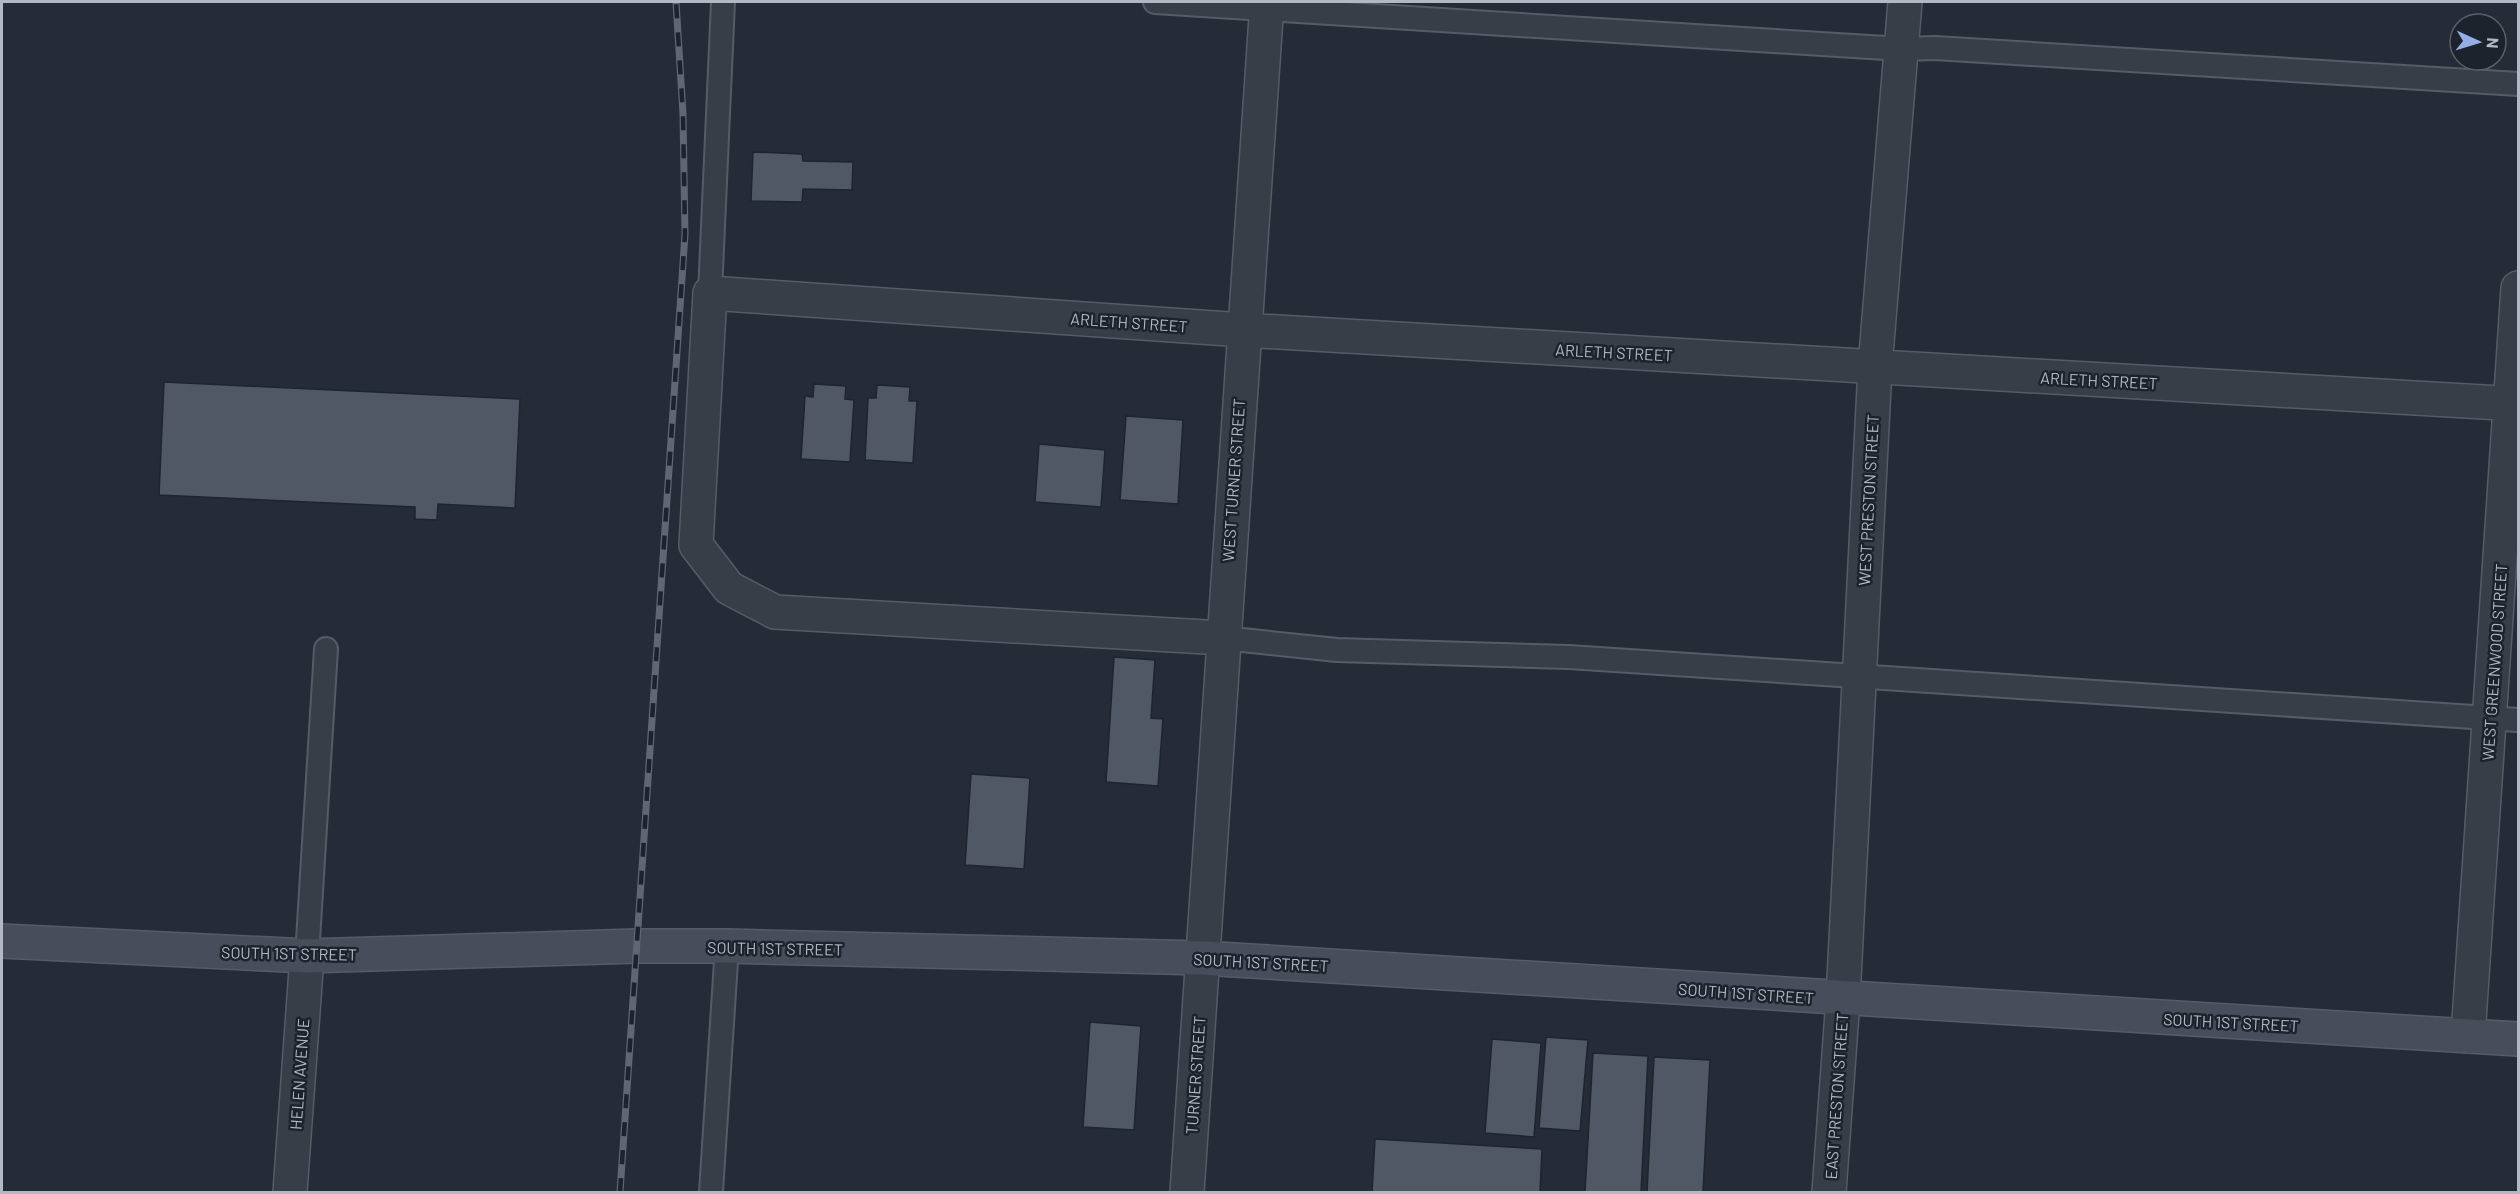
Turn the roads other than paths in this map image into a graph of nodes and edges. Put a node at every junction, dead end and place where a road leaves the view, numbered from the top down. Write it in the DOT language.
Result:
graph roads {
  1 [pos="723,2"];
  2 [pos="1155,2"];
  3 [pos="1905,2"];
  4 [pos="1267,4"];
  5 [pos="1901,49"];
  6 [pos="2518,84"];
  7 [pos="2518,288"];
  8 [pos="710,293"];
  9 [pos="1243,330"];
  10 [pos="1875,367"];
  11 [pos="2515,404"];
  12 [pos="1223,639"];
  13 [pos="326,649"];
  14 [pos="1860,675"];
  15 [pos="2505,719"];
  16 [pos="2,941"];
  17 [pos="727,946"];
  18 [pos="307,956"];
  19 [pos="1202,958"];
  20 [pos="1843,999"];
  21 [pos="2468,1036"];
  22 [pos="2518,1039"];
  23 [pos="290,1192"];
  24 [pos="711,1192"];
  25 [pos="1187,1192"];
  26 [pos="1828,1192"];
  1 -- 8 [label="lane"];
  2 -- 4 [label="lane"];
  3 -- 5 [label="street, WEST PRESTON STREET"];
  4 -- 5 [label="lane"];
  4 -- 9 [label="street, WEST TURNER STREET"];
  5 -- 6 [label="lane"];
  5 -- 10 [label="street, WEST PRESTON STREET"];
  7 -- 11 [label="street, WEST GREENWOOD STREET"];
  8 -- 9 [label="street, ARLETH STREET"];
  8 -- 12 [label="street"];
  9 -- 10 [label="street, ARLETH STREET"];
  9 -- 12 [label="street, WEST TURNER STREET"];
  10 -- 11 [label="street, ARLETH STREET"];
  10 -- 14 [label="street, WEST PRESTON STREET"];
  11 -- 15 [label="street, WEST GREENWOOD STREET"];
  12 -- 14 [label="lane"];
  12 -- 19 [label="street, WEST TURNER STREET"];
  13 -- 18 [label="lane"];
  14 -- 15 [label="lane"];
  14 -- 20 [label="street, WEST PRESTON STREET"];
  15 -- 21 [label="street, WEST GREENWOOD STREET"];
  16 -- 18 [label="street, SOUTH 1ST STREET"];
  17 -- 18 [label="street, SOUTH 1ST STREET"];
  17 -- 19 [label="street, SOUTH 1ST STREET"];
  17 -- 24 [label="lane"];
  18 -- 23 [label="street, HELEN AVENUE"];
  19 -- 20 [label="street, SOUTH 1ST STREET"];
  19 -- 25 [label="street, TURNER STREET"];
  20 -- 21 [label="street, SOUTH 1ST STREET"];
  20 -- 26 [label="street, EAST PRESTON STREET"];
  21 -- 22 [label="street, SOUTH 1ST STREET"];
}
